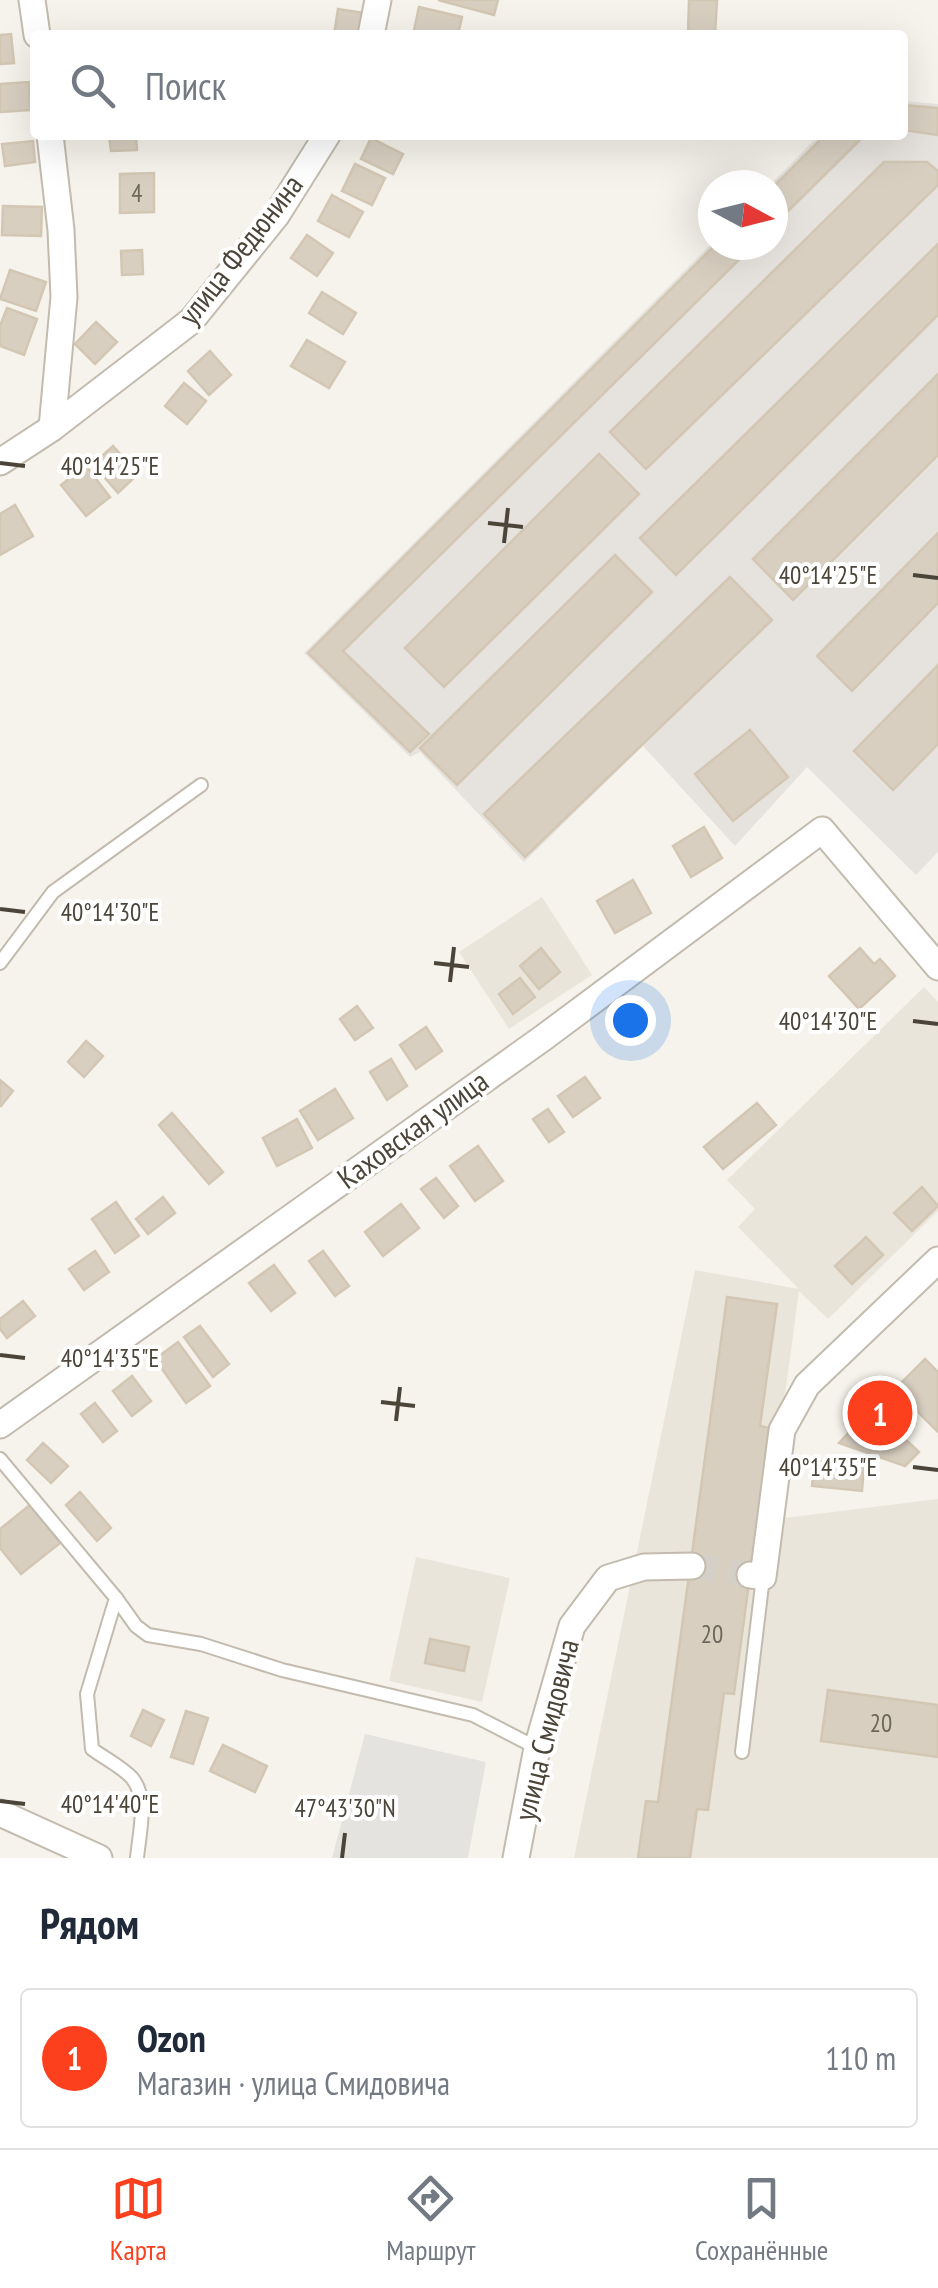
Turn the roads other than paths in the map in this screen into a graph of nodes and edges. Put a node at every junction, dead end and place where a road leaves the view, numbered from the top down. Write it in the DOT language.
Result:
graph roads {
  1 [pos="32,0"];
  2 [pos="378,0"];
  3 [pos="36,30"];
  4 [pos="372,30"];
  5 [pos="51,140"];
  6 [pos="324,140"];
  7 [pos="52,428"];
  8 [pos="0,462"];
  9 [pos="201,785"];
  10 [pos="0,963"];
  11 [pos="938,967"];
  12 [pos="938,1260"];
  13 [pos="0,1426"];
  14 [pos="0,1459"];
  15 [pos="692,1566"];
  16 [pos="756,1576"];
  17 [pos="116,1598"];
  18 [pos="538,1748"];
  19 [pos="742,1752"];
  20 [pos="0,1814"];
  21 [pos="100,1858"];
  22 [pos="137,1858"];
  23 [pos="516,1858"];
  1 -- 3 [label="street"];
  2 -- 4 [label="street"];
  5 -- 7 [label="street"];
  6 -- 7 [label="street, улица Федюнина"];
  7 -- 8 [label="street, улица Федюнина"];
  9 -- 10 [label="lane"];
  11 -- 13 [label="street, Каховская улица"];
  12 -- 16 [label="street"];
  14 -- 17 [label="lane"];
  15 -- 18 [label="street, улица Смидовича"];
  16 -- 19 [label="lane"];
  17 -- 18 [label="lane"];
  17 -- 22 [label="lane"];
  18 -- 23 [label="street, улица Смидовича"];
  20 -- 21 [label="street"];
}
